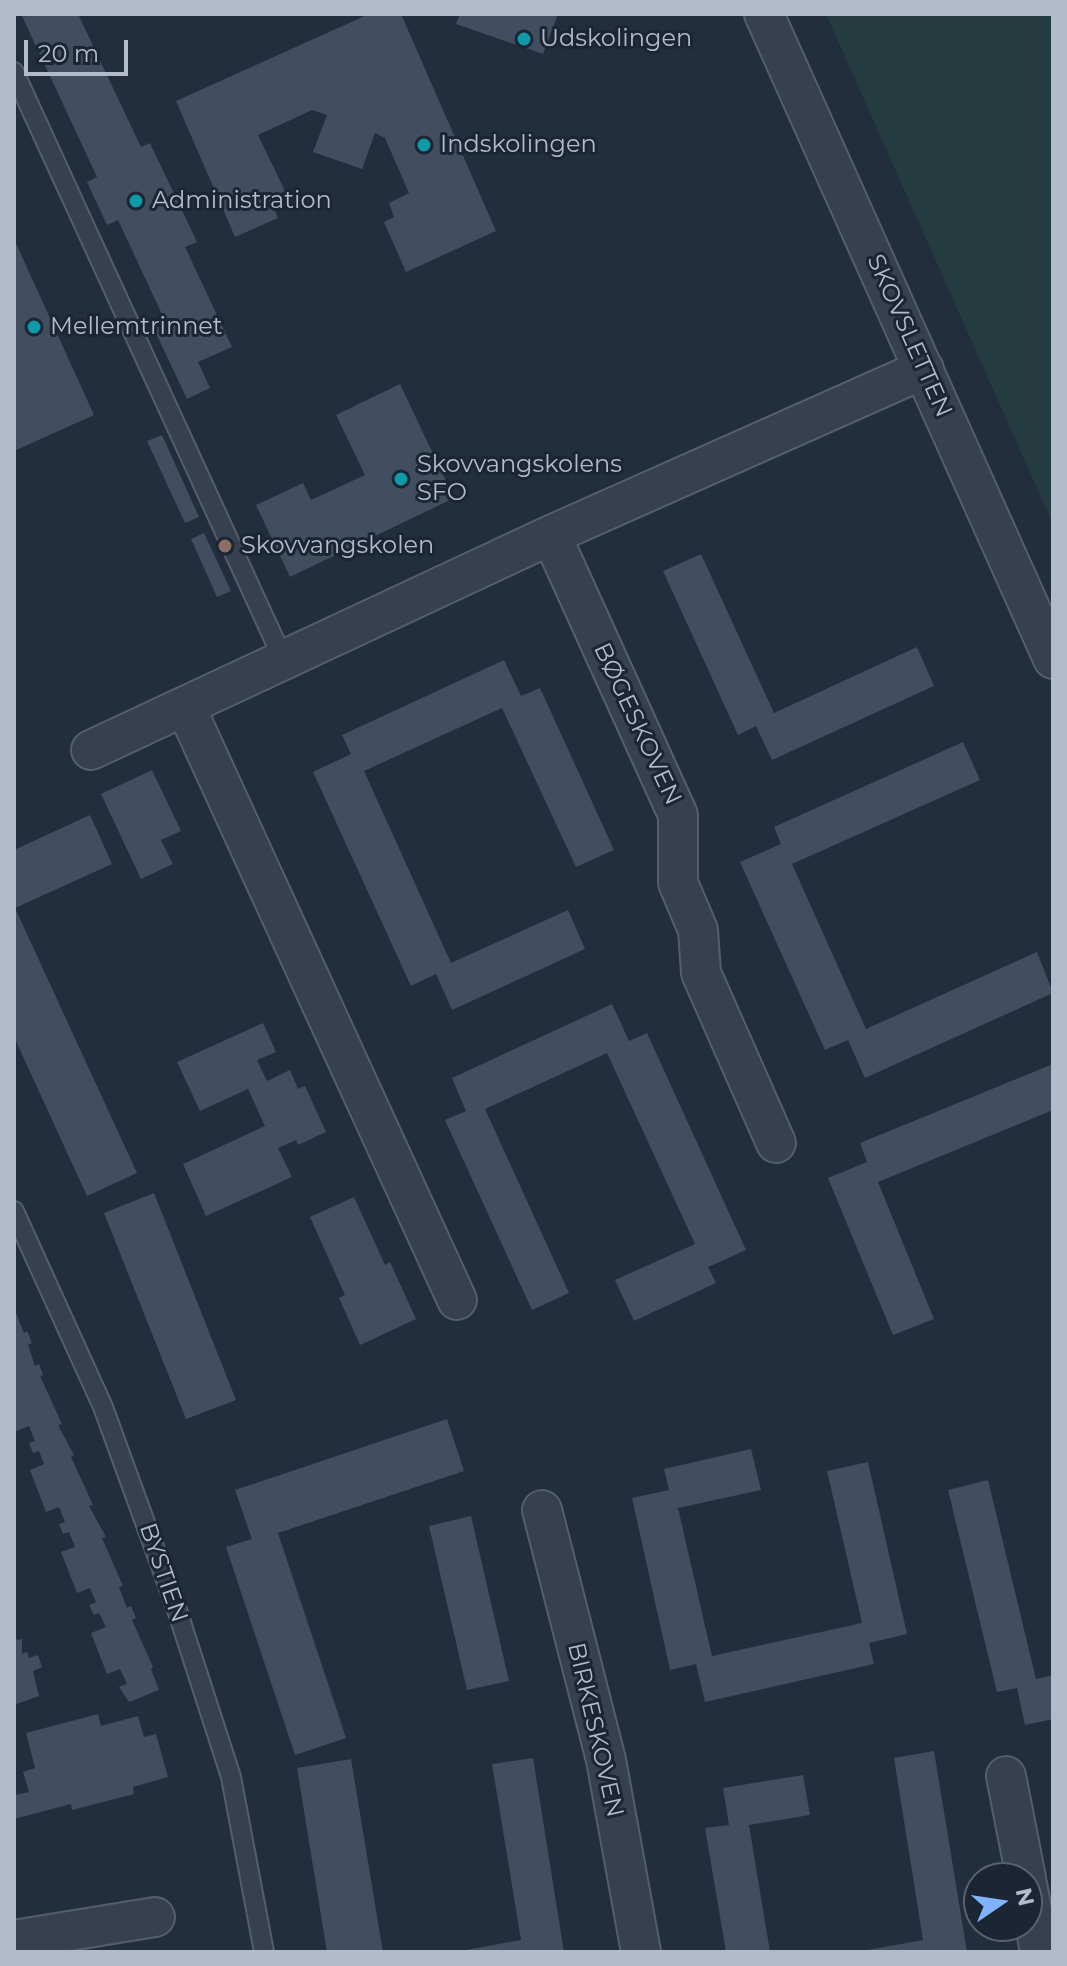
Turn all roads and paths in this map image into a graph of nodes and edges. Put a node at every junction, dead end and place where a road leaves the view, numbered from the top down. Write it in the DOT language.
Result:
graph roads {
  1 [pos="764,14"];
  2 [pos="14,72"];
  3 [pos="924,369"];
  4 [pos="551,535"];
  5 [pos="1053,659"];
  6 [pos="284,661"];
  7 [pos="186,708"];
  8 [pos="91,750"];
  9 [pos="776,1143"];
  10 [pos="14,1211"];
  11 [pos="457,1300"];
  12 [pos="542,1510"];
  13 [pos="1006,1776"];
  14 [pos="1022,1862"];
  15 [pos="155,1917"];
  16 [pos="14,1940"];
  17 [pos="264,1952"];
  18 [pos="641,1952"];
  1 -- 3 [label="street, SKOVSLETTEN"];
  2 -- 6 [label="lane"];
  3 -- 4 [label="street"];
  3 -- 5 [label="street, SKOVSLETTEN"];
  4 -- 6 [label="street"];
  4 -- 9 [label="street, BØGESKOVEN"];
  6 -- 7 [label="street"];
  7 -- 8 [label="street"];
  7 -- 11 [label="street"];
  10 -- 17 [label="lane, BYSTIEN"];
  12 -- 18 [label="street, BIRKESKOVEN"];
  13 -- 14 [label="street"];
  15 -- 16 [label="street"];
}
